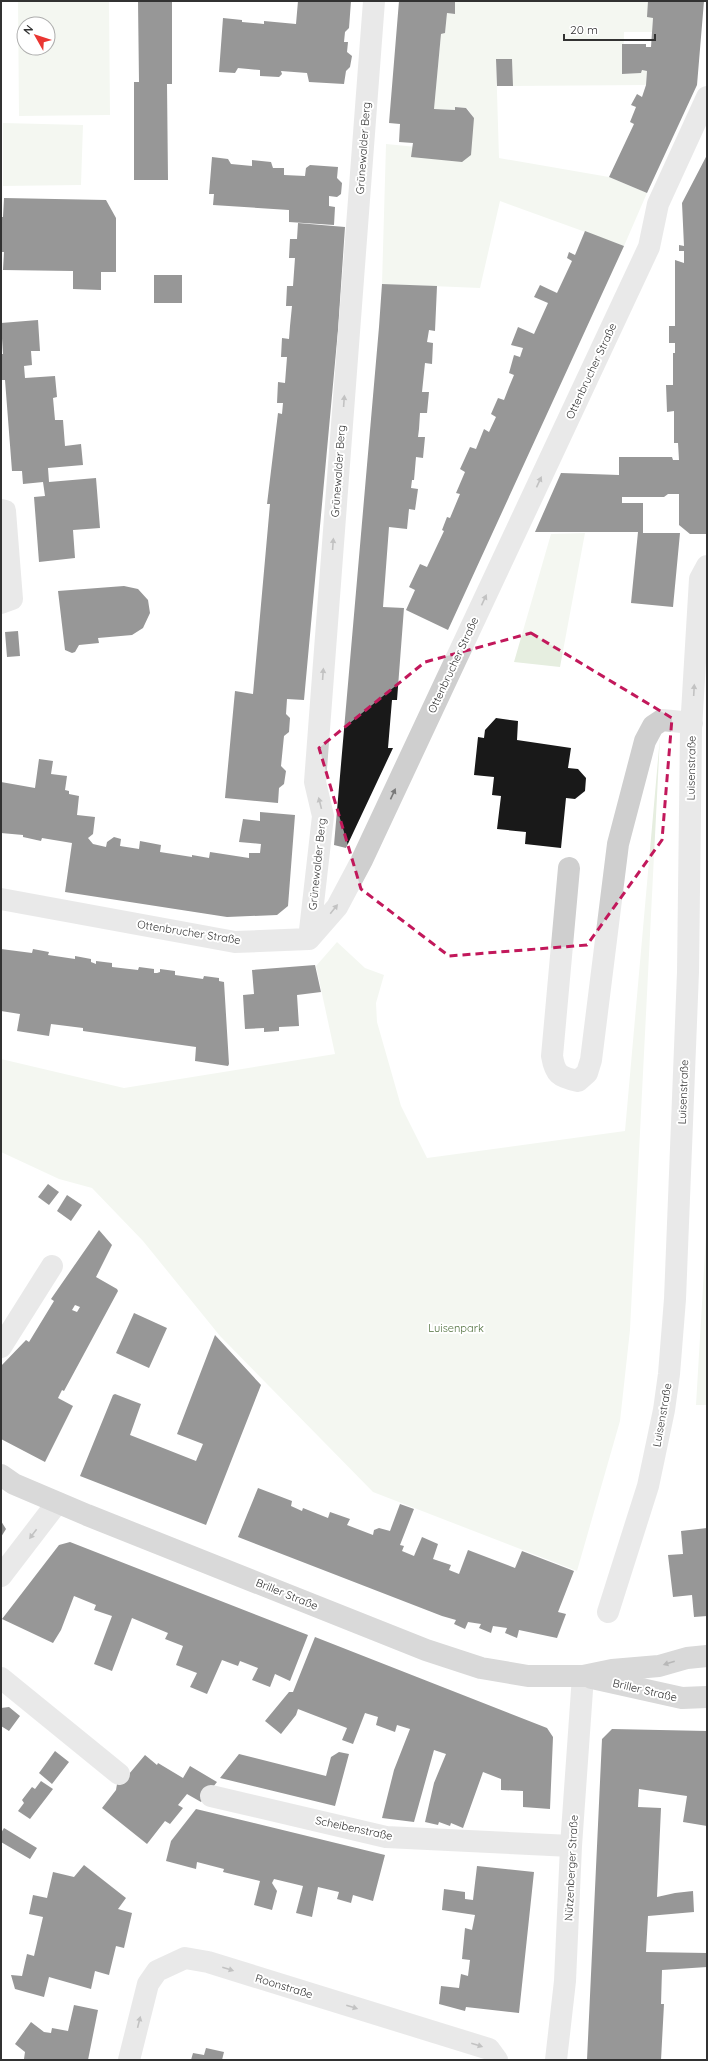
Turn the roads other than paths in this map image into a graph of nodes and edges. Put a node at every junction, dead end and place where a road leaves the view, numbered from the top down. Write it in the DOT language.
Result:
graph roads {
  1 [pos="374,1"];
  2 [pos="707,97"];
  3 [pos="1,510"];
  4 [pos="707,566"];
  5 [pos="1,603"];
  6 [pos="697,727"];
  7 [pos="569,868"];
  8 [pos="1,899"];
  9 [pos="309,939"];
  10 [pos="52,1266"];
  11 [pos="1,1347"];
  12 [pos="5,1481"];
  13 [pos="57,1503"];
  14 [pos="1,1576"];
  15 [pos="608,1612"];
  16 [pos="707,1656"];
  17 [pos="584,1676"];
  18 [pos="1,1678"];
  19 [pos="707,1697"];
  20 [pos="119,1774"];
  21 [pos="211,1796"];
  22 [pos="571,1846"];
  23 [pos="129,2060"];
  24 [pos="497,2060"];
  25 [pos="556,2060"];
  9 -- 1 [label="street, Grünewalder Berg, one-way"];
  9 -- 2 [label="street, Ottenbrucher Straße, one-way"];
  3 -- 5 [label="street"];
  6 -- 4 [label="street, Luisenstraße, one-way"];
  6 -- 7 [label="street"];
  6 -- 15 [label="street, Luisenstraße"];
  8 -- 9 [label="street, Ottenbrucher Straße"];
  10 -- 11 [label="street"];
  12 -- 13 [label="main road, Briller Straße"];
  13 -- 14 [label="street, one-way"];
  13 -- 17 [label="main road, Briller Straße"];
  16 -- 17 [label="main road, Briller Straße, one-way"];
  17 -- 19 [label="main road, Briller Straße"];
  17 -- 22 [label="street, Nützenberger Straße"];
  18 -- 20 [label="street"];
  21 -- 22 [label="street, Scheibenstraße"];
  22 -- 25 [label="street, Nützenberger Straße"];
  23 -- 24 [label="street, Roonstraße, one-way"];
}
